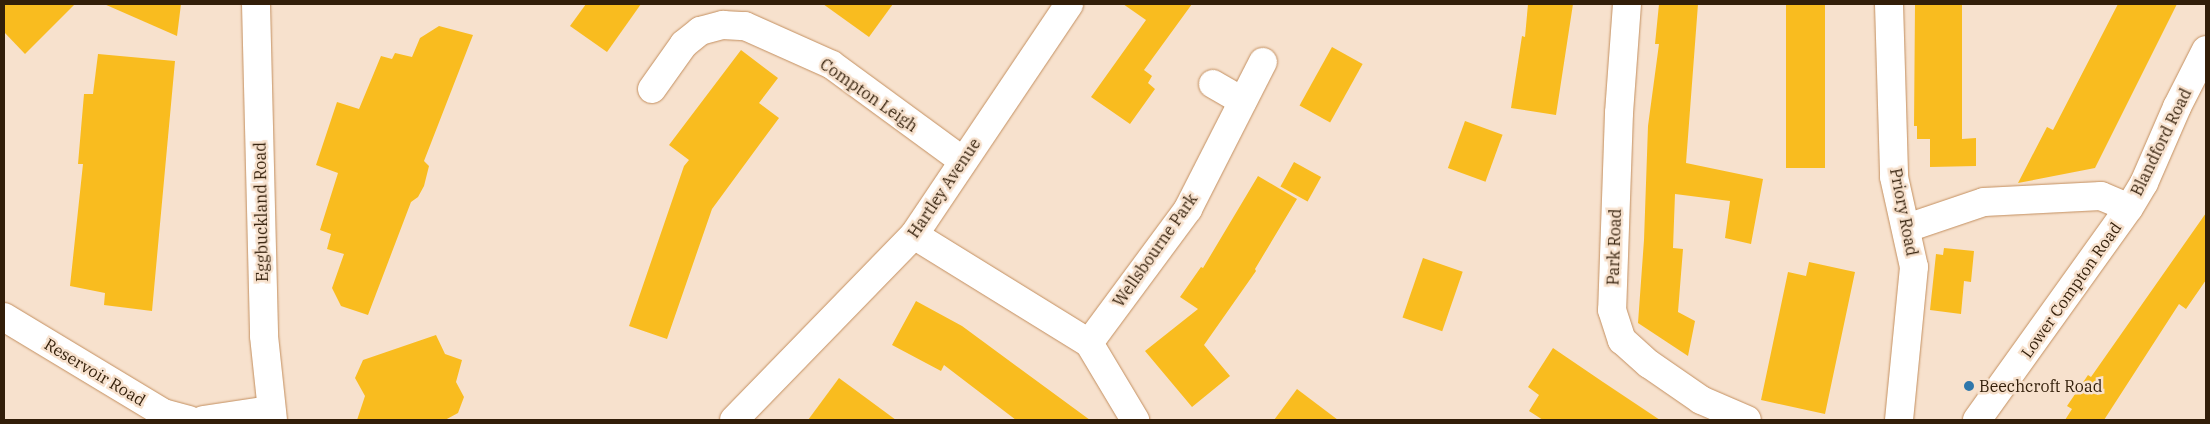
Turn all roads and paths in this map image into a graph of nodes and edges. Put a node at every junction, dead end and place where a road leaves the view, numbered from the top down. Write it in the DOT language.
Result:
graph roads {
  1 [pos="256,4"];
  2 [pos="1069,4"];
  3 [pos="1627,4"];
  4 [pos="1889,4"];
  5 [pos="2206,50"];
  6 [pos="1263,62"];
  7 [pos="1213,84"];
  8 [pos="652,89"];
  9 [pos="1243,101"];
  10 [pos="963,161"];
  11 [pos="2129,208"];
  12 [pos="1907,228"];
  13 [pos="914,235"];
  14 [pos="4,317"];
  15 [pos="1089,342"];
  16 [pos="272,415"];
  17 [pos="160,417"];
  18 [pos="189,420"];
  19 [pos="203,420"];
  20 [pos="734,420"];
  21 [pos="1135,420"];
  22 [pos="1747,420"];
  23 [pos="1899,420"];
  24 [pos="1977,420"];
  1 -- 16 [label="street, Eggbuckland Road"];
  2 -- 10 [label="street, Hartley Avenue"];
  3 -- 22 [label="street, Park Road"];
  4 -- 12 [label="street, Priory Road"];
  5 -- 11 [label="street, Blandford Road"];
  6 -- 9 [label="street, Wellsbourne Park"];
  7 -- 9 [label="street"];
  8 -- 10 [label="street, Compton Leigh"];
  9 -- 15 [label="street, Wellsbourne Park"];
  10 -- 13 [label="street, Hartley Avenue"];
  11 -- 12 [label="street"];
  11 -- 24 [label="street, Lower Compton Road"];
  12 -- 23 [label="street, Priory Road"];
  13 -- 15 [label="street"];
  13 -- 20 [label="street, Hartley Avenue"];
  14 -- 17 [label="street, Reservoir Road"];
  15 -- 21 [label="street"];
  16 -- 19 [label="street"];
  17 -- 18 [label="street, Reservoir Road"];
}
